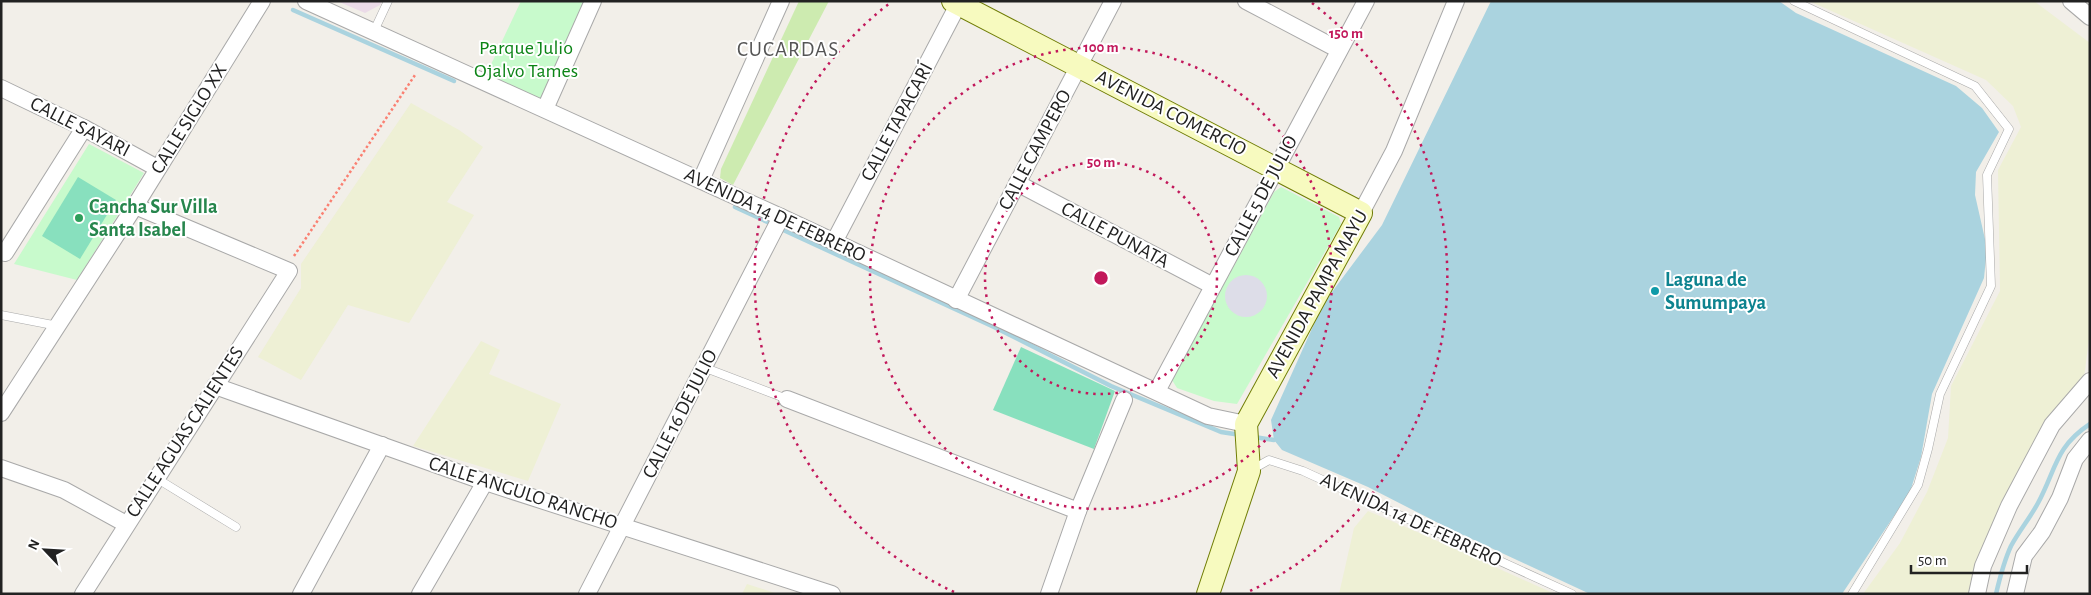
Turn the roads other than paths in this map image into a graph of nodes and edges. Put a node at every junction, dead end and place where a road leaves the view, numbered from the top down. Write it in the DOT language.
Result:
graph roads {
  1 [pos="262,1"];
  2 [pos="306,1"];
  3 [pos="388,1"];
  4 [pos="593,1"];
  5 [pos="781,1"];
  6 [pos="1113,1"];
  7 [pos="1246,1"];
  8 [pos="1366,1"];
  9 [pos="1456,1"];
  10 [pos="1794,1"];
  11 [pos="2071,1"];
  12 [pos="957,2"];
  13 [pos="2090,18"];
  14 [pos="374,31"];
  15 [pos="1340,50"];
  16 [pos="1079,66"];
  17 [pos="1,88"];
  18 [pos="545,109"];
  19 [pos="84,128"];
  20 [pos="157,168"];
  21 [pos="1276,168"];
  22 [pos="701,180"];
  23 [pos="1017,184"];
  24 [pos="135,206"];
  25 [pos="1361,213"];
  26 [pos="778,225"];
  27 [pos="834,242"];
  28 [pos="5,252"];
  29 [pos="1213,286"];
  30 [pos="956,300"];
  31 [pos="1,315"];
  32 [pos="58,326"];
  33 [pos="703,367"];
  34 [pos="2090,381"];
  35 [pos="215,386"];
  36 [pos="1156,392"];
  37 [pos="787,399"];
  38 [pos="1124,400"];
  39 [pos="1,413"];
  40 [pos="1246,424"];
  41 [pos="2090,440"];
  42 [pos="382,445"];
  43 [pos="1,468"];
  44 [pos="1249,471"];
  45 [pos="156,478"];
  46 [pos="485,482"];
  47 [pos="1078,511"];
  48 [pos="126,524"];
  49 [pos="623,526"];
  50 [pos="236,527"];
  51 [pos="83,594"];
  52 [pos="301,594"];
  53 [pos="420,594"];
  54 [pos="587,594"];
  55 [pos="832,594"];
  56 [pos="1049,594"];
  57 [pos="1208,594"];
  58 [pos="1572,594"];
  59 [pos="1852,594"];
  60 [pos="1977,594"];
  61 [pos="2015,594"];
  1 -- 20 [label="street, CALLE SIGLO XX"];
  2 -- 14 [label="street, AVENIDA 14 DE FEBRERO"];
  3 -- 14 [label="lane"];
  4 -- 18 [label="street"];
  5 -- 22 [label="street"];
  6 -- 16 [label="street, CALLE CAMPERO"];
  7 -- 15 [label="street"];
  8 -- 15 [label="street, CALLE 5 DE JULIO"];
  9 -- 25 [label="street, AVENIDA PAMPA MAYU"];
  10 -- 59 [label="lane"];
  11 -- 13 [label="street"];
  12 -- 16 [label="street, AVENIDA COMERCIO"];
  12 -- 27 [label="street, CALLE TAPACARÍ"];
  14 -- 18 [label="street, AVENIDA 14 DE FEBRERO"];
  15 -- 21 [label="street, CALLE 5 DE JULIO"];
  16 -- 21 [label="street, AVENIDA COMERCIO"];
  16 -- 23 [label="street, CALLE CAMPERO"];
  17 -- 19 [label="street, CALLE SAYARI"];
  18 -- 22 [label="street, AVENIDA 14 DE FEBRERO"];
  19 -- 20 [label="street, CALLE SAYARI"];
  19 -- 28 [label="street"];
  20 -- 24 [label="street, CALLE SIGLO XX"];
  21 -- 25 [label="street, AVENIDA COMERCIO"];
  21 -- 29 [label="street, CALLE 5 DE JULIO"];
  22 -- 26 [label="street, AVENIDA 14 DE FEBRERO"];
  23 -- 29 [label="street, CALLE PUNATA"];
  23 -- 30 [label="street, CALLE CAMPERO"];
  24 -- 32 [label="street, CALLE SIGLO XX"];
  24 -- 35 [label="street, CALLE AGUAS CALIENTES"];
  25 -- 40 [label="street, AVENIDA PAMPA MAYU"];
  26 -- 27 [label="street, AVENIDA 14 DE FEBRERO"];
  26 -- 33 [label="street, CALLE 16 DE JULIO"];
  27 -- 30 [label="street, AVENIDA 14 DE FEBRERO"];
  29 -- 36 [label="street, CALLE 5 DE JULIO"];
  30 -- 36 [label="street, AVENIDA 14 DE FEBRERO"];
  31 -- 32 [label="lane"];
  32 -- 39 [label="street, CALLE SIGLO XX"];
  33 -- 37 [label="lane"];
  33 -- 49 [label="street, CALLE 16 DE JULIO"];
  34 -- 60 [label="street"];
  35 -- 42 [label="street, CALLE ANGULO RANCHO"];
  35 -- 45 [label="street, CALLE AGUAS CALIENTES"];
  36 -- 40 [label="street, AVENIDA 14 DE FEBRERO"];
  37 -- 47 [label="street"];
  38 -- 47 [label="street"];
  40 -- 44 [label="street"];
  41 -- 61 [label="street"];
  42 -- 46 [label="street, CALLE ANGULO RANCHO"];
  42 -- 52 [label="street"];
  43 -- 48 [label="street"];
  44 -- 57 [label="street"];
  44 -- 58 [label="lane, AVENIDA 14 DE FEBRERO"];
  45 -- 48 [label="street, CALLE AGUAS CALIENTES"];
  45 -- 50 [label="lane"];
  46 -- 49 [label="street, CALLE ANGULO RANCHO"];
  46 -- 53 [label="street"];
  47 -- 56 [label="street"];
  48 -- 51 [label="street, CALLE AGUAS CALIENTES"];
  49 -- 54 [label="street, CALLE 16 DE JULIO"];
  49 -- 55 [label="street, CALLE ANGULO RANCHO"];
}
